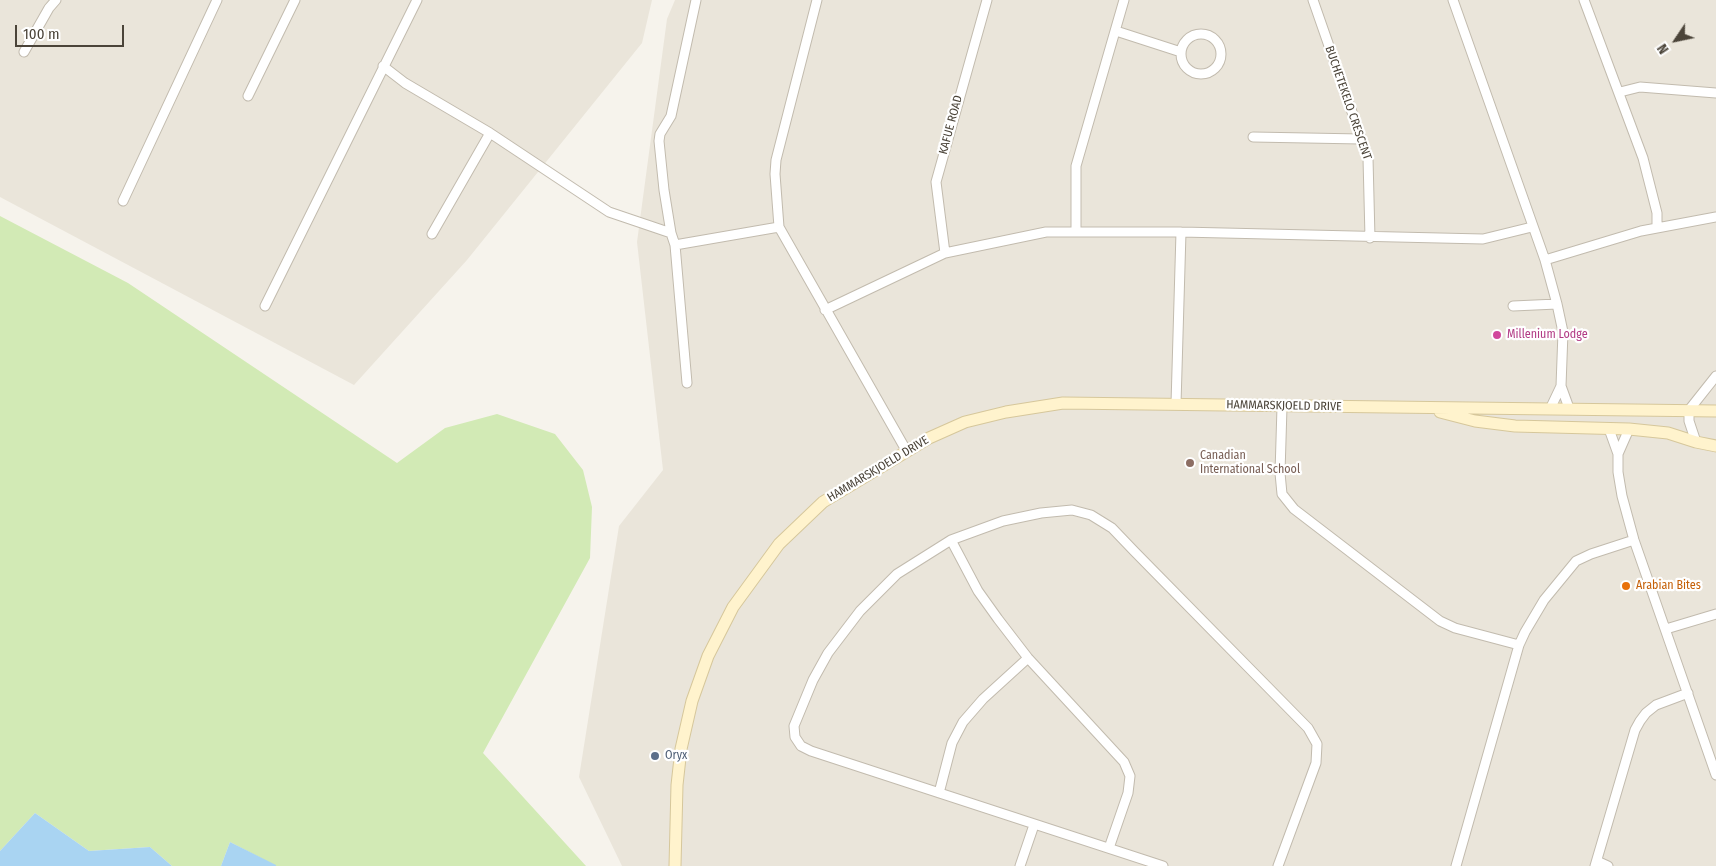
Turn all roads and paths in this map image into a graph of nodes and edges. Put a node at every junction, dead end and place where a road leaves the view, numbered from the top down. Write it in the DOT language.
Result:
graph roads {
  1 [pos="56,0"];
  2 [pos="217,0"];
  3 [pos="295,0"];
  4 [pos="417,0"];
  5 [pos="696,0"];
  6 [pos="816,0"];
  7 [pos="987,0"];
  8 [pos="1124,0"];
  9 [pos="1313,0"];
  10 [pos="1453,0"];
  11 [pos="1584,0"];
  12 [pos="1116,31"];
  13 [pos="24,52"];
  14 [pos="1181,52"];
  15 [pos="383,66"];
  16 [pos="1620,92"];
  17 [pos="1716,93"];
  18 [pos="248,96"];
  19 [pos="490,133"];
  20 [pos="1253,137"];
  21 [pos="1361,139"];
  22 [pos="123,201"];
  23 [pos="1716,216"];
  24 [pos="779,227"];
  25 [pos="1532,227"];
  26 [pos="1657,228"];
  27 [pos="1076,231"];
  28 [pos="1181,232"];
  29 [pos="672,233"];
  30 [pos="432,234"];
  31 [pos="1370,238"];
  32 [pos="675,245"];
  33 [pos="945,253"];
  34 [pos="1544,260"];
  35 [pos="1557,304"];
  36 [pos="265,306"];
  37 [pos="1513,306"];
  38 [pos="825,310"];
  39 [pos="1716,376"];
  40 [pos="687,382"];
  41 [pos="1561,386"];
  42 [pos="1176,404"];
  43 [pos="1282,407"];
  44 [pos="1426,408"];
  45 [pos="1527,408"];
  46 [pos="1551,408"];
  47 [pos="1569,408"];
  48 [pos="1689,410"];
  49 [pos="1716,411"];
  50 [pos="1529,426"];
  51 [pos="1609,428"];
  52 [pos="1629,429"];
  53 [pos="1696,442"];
  54 [pos="1716,446"];
  55 [pos="906,450"];
  56 [pos="1618,454"];
  57 [pos="951,540"];
  58 [pos="1634,540"];
  59 [pos="1716,614"];
  60 [pos="1666,629"];
  61 [pos="1519,645"];
  62 [pos="1028,658"];
  63 [pos="1688,694"];
  64 [pos="1716,775"];
  65 [pos="939,793"];
  66 [pos="1034,825"];
  67 [pos="1109,848"];
  68 [pos="1596,864"];
  69 [pos="676,866"];
  70 [pos="1020,866"];
  71 [pos="1163,866"];
  72 [pos="1278,866"];
  73 [pos="1456,866"];
  74 [pos="1608,866"];
  1 -- 13 [label="street"];
  2 -- 22 [label="street"];
  3 -- 18 [label="street"];
  4 -- 15 [label="street"];
  5 -- 29 [label="street"];
  6 -- 24 [label="street"];
  7 -- 33 [label="street, KAFUE ROAD"];
  8 -- 12 [label="street"];
  9 -- 21 [label="street, BUCHETEKELO CRESCENT"];
  10 -- 25 [label="street"];
  11 -- 16 [label="street"];
  12 -- 14 [label="street"];
  12 -- 27 [label="street"];
  14 -- 14 [label="street"];
  15 -- 19 [label="street"];
  15 -- 36 [label="street"];
  16 -- 17 [label="street"];
  16 -- 26 [label="street"];
  19 -- 29 [label="street"];
  19 -- 30 [label="street"];
  20 -- 21 [label="street"];
  21 -- 31 [label="street, BUCHETEKELO CRESCENT"];
  23 -- 26 [label="street"];
  24 -- 32 [label="street"];
  24 -- 38 [label="street"];
  25 -- 31 [label="street"];
  25 -- 34 [label="street"];
  26 -- 34 [label="street"];
  27 -- 28 [label="street"];
  27 -- 33 [label="street"];
  28 -- 31 [label="street"];
  28 -- 42 [label="street"];
  29 -- 32 [label="street"];
  32 -- 40 [label="street"];
  33 -- 38 [label="street"];
  34 -- 35 [label="street"];
  35 -- 37 [label="street"];
  35 -- 41 [label="street"];
  38 -- 55 [label="street"];
  39 -- 48 [label="street"];
  41 -- 46 [label="street"];
  41 -- 47 [label="street"];
  42 -- 43 [label="main road, HAMMARSKJOELD DRIVE"];
  42 -- 55 [label="main road, HAMMARSKJOELD DRIVE"];
  43 -- 44 [label="main road, HAMMARSKJOELD DRIVE"];
  43 -- 61 [label="street"];
  44 -- 45 [label="main road, HAMMARSKJOELD DRIVE"];
  44 -- 50 [label="main road, HAMMARSKJOELD DRIVE"];
  45 -- 46 [label="main road, HAMMARSKJOELD DRIVE"];
  45 -- 50 [label="main road"];
  46 -- 47 [label="main road, HAMMARSKJOELD DRIVE"];
  47 -- 48 [label="main road, HAMMARSKJOELD DRIVE"];
  48 -- 49 [label="main road, HAMMARSKJOELD DRIVE"];
  48 -- 53 [label="street"];
  50 -- 51 [label="main road, HAMMARSKJOELD DRIVE"];
  51 -- 52 [label="main road, HAMMARSKJOELD DRIVE"];
  51 -- 56 [label="street"];
  52 -- 53 [label="main road, HAMMARSKJOELD DRIVE"];
  52 -- 56 [label="street"];
  53 -- 54 [label="main road, HAMMARSKJOELD DRIVE"];
  55 -- 69 [label="main road, HAMMARSKJOELD DRIVE"];
  56 -- 58 [label="street"];
  57 -- 62 [label="street"];
  57 -- 65 [label="street"];
  57 -- 72 [label="street"];
  58 -- 60 [label="street"];
  58 -- 61 [label="street"];
  59 -- 60 [label="street"];
  60 -- 63 [label="street"];
  61 -- 73 [label="street"];
  62 -- 65 [label="street"];
  62 -- 67 [label="street"];
  63 -- 64 [label="street"];
  63 -- 68 [label="street"];
  65 -- 66 [label="street"];
  66 -- 67 [label="street"];
  66 -- 70 [label="street"];
  67 -- 71 [label="street"];
  68 -- 74 [label="street"];
}
